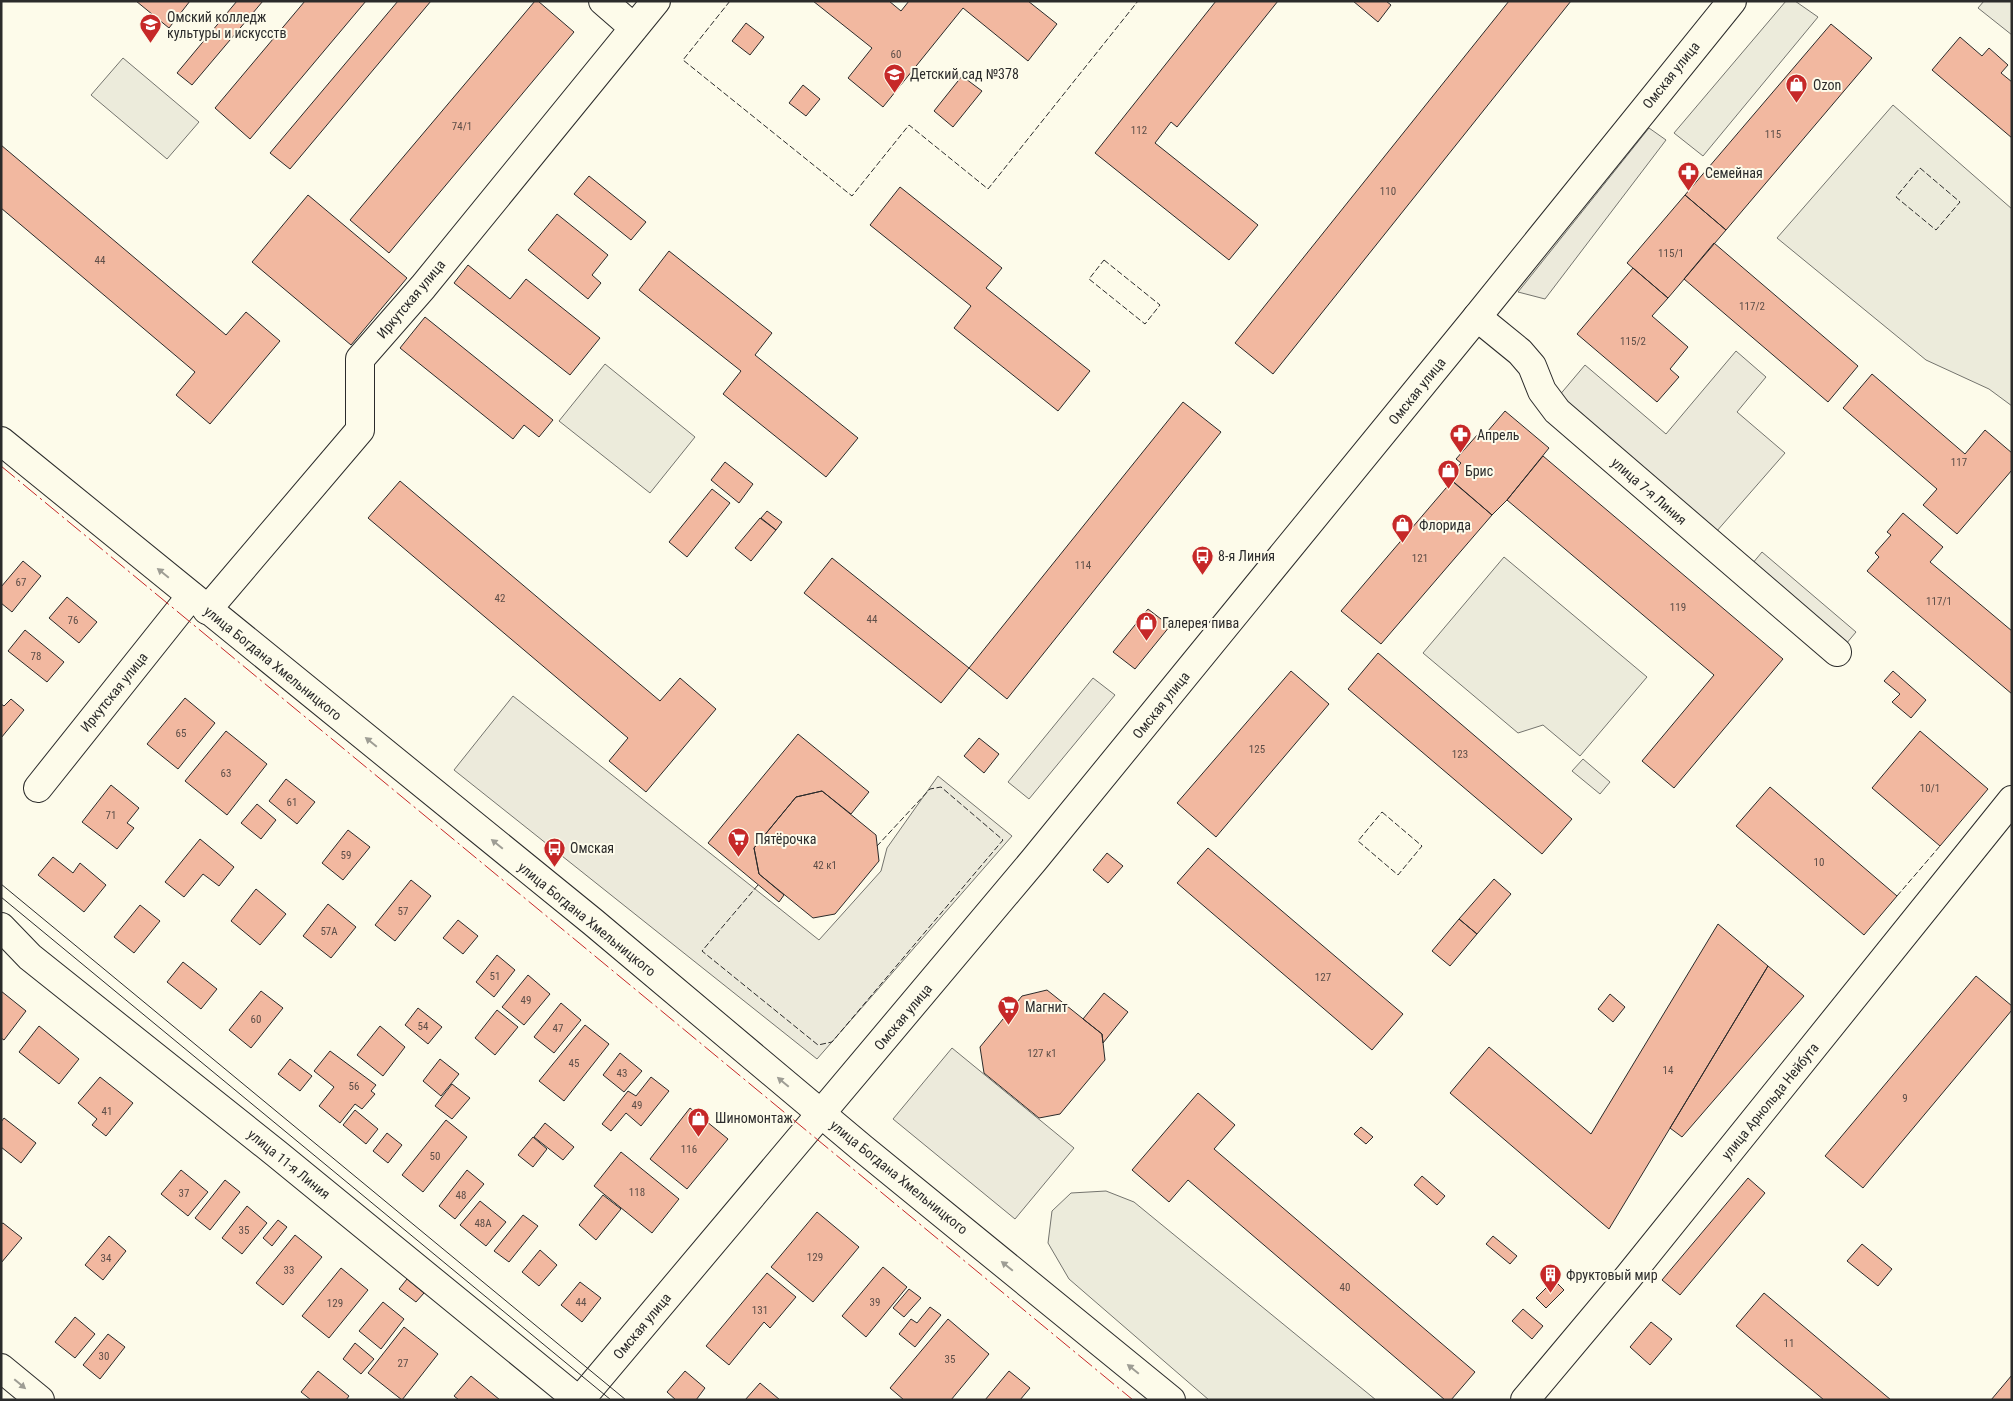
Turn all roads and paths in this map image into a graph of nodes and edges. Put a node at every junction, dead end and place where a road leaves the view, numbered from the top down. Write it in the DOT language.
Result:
graph roads {
  1 [pos="603,1"];
  2 [pos="656,1"];
  3 [pos="1732,1"];
  4 [pos="634,28"];
  5 [pos="1477,317"];
  6 [pos="1,441"];
  7 [pos="199,603"];
  8 [pos="1837,652"];
  9 [pos="38,788"];
  10 [pos="2012,800"];
  11 [pos="1,927"];
  12 [pos="821,1113"];
  13 [pos="1,1368"];
  14 [pos="40,1400"];
  15 [pos="579,1400"];
  16 [pos="1171,1400"];
  17 [pos="1525,1400"];
  1 -- 4 [label="main road"];
  2 -- 4 [label="main road, Иркутская улица"];
  3 -- 5 [label="main road, Омская улица"];
  4 -- 7 [label="main road, Иркутская улица"];
  5 -- 8 [label="main road, улица 7-я Линия"];
  5 -- 12 [label="main road, Омская улица"];
  7 -- 6 [label="main road, улица Богдана Хмельницкого, one-way"];
  7 -- 9 [label="main road, Иркутская улица"];
  12 -- 7 [label="main road, улица Богдана Хмельницкого, one-way"];
  10 -- 17 [label="main road, улица Арнольда Нейбута"];
  11 -- 15 [label="main road, улица 11-я Линия"];
  12 -- 15 [label="main road, Омская улица"];
  16 -- 12 [label="main road, улица Богдана Хмельницкого, one-way"];
  13 -- 14 [label="main road, one-way"];
}
